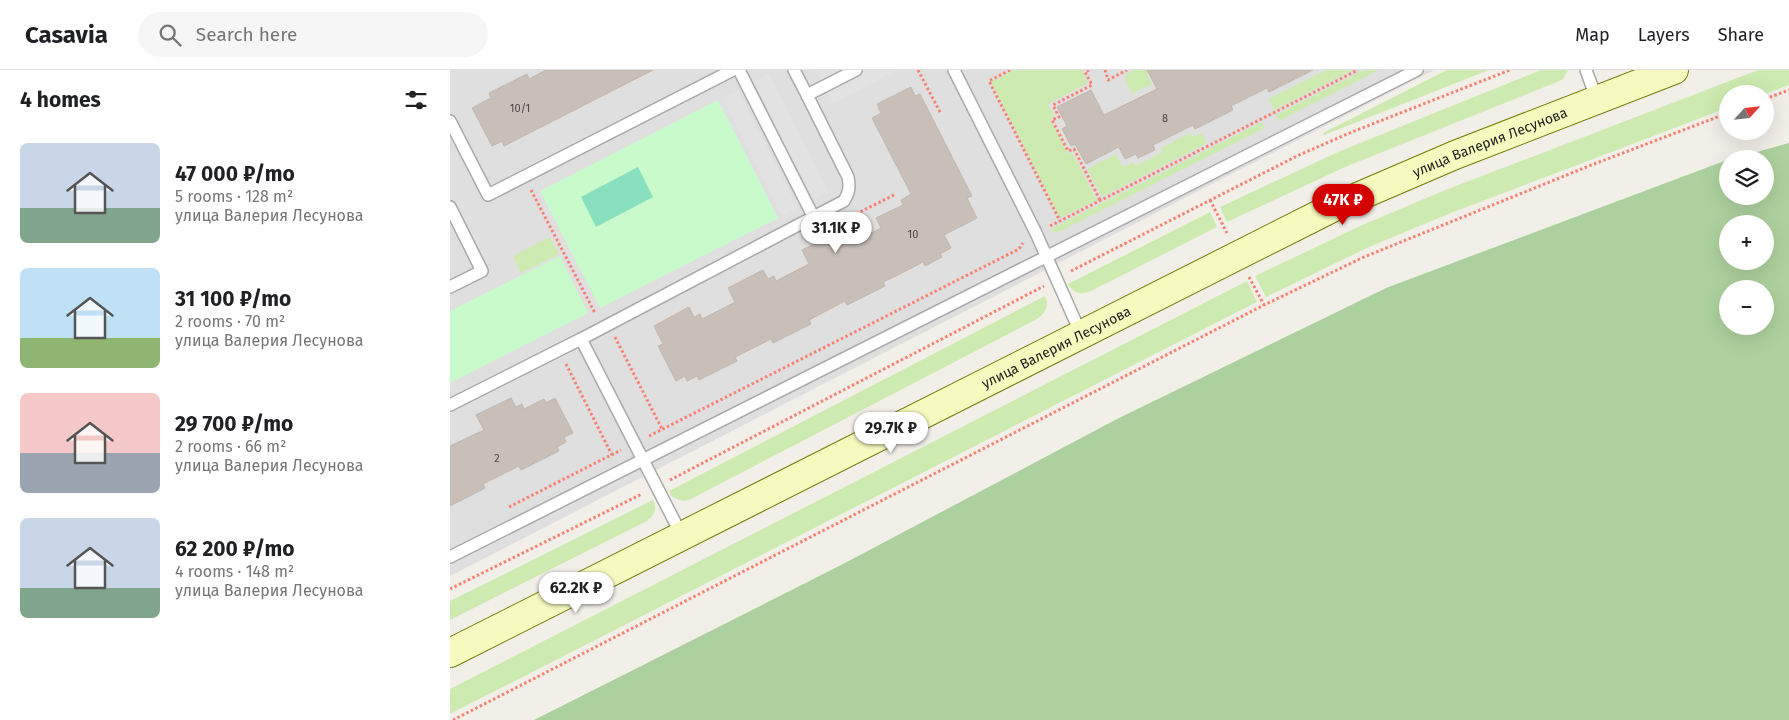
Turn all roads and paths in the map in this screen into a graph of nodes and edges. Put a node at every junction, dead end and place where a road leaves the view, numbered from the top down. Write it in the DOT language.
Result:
graph roads {
  1 [pos="733,70"];
  2 [pos="738,70"];
  3 [pos="794,70"];
  4 [pos="856,70"];
  5 [pos="918,70"];
  6 [pos="954,70"];
  7 [pos="1010,70"];
  8 [pos="1089,70"];
  9 [pos="1105,70"];
  10 [pos="1127,70"];
  11 [pos="1358,70"];
  12 [pos="1417,70"];
  13 [pos="1510,70"];
  14 [pos="1586,70"];
  15 [pos="1674,70"];
  16 [pos="1789,90"];
  17 [pos="807,95"];
  18 [pos="1774,96"];
  19 [pos="1597,100"];
  20 [pos="941,114"];
  21 [pos="1719,116"];
  22 [pos="450,121"];
  23 [pos="523,176"];
  24 [pos="896,194"];
  25 [pos="1100,200"];
  26 [pos="450,207"];
  27 [pos="852,216"];
  28 [pos="814,218"];
  29 [pos="1060,221"];
  30 [pos="1036,233"];
  31 [pos="1047,257"];
  32 [pos="1057,279"];
  33 [pos="450,287"];
  34 [pos="607,326"];
  35 [pos="1081,334"];
  36 [pos="581,339"];
  37 [pos="450,405"];
  38 [pos="662,429"];
  39 [pos="634,443"];
  40 [pos="643,460"];
  41 [pos="657,487"];
  42 [pos="501,510"];
  43 [pos="682,536"];
  44 [pos="450,557"];
  45 [pos="450,589"];
  46 [pos="450,654"];
  47 [pos="453,720"];
  1 -- 23 [label="lane"];
  2 -- 28 [label="lane"];
  3 -- 17 [label="lane"];
  4 -- 17 [label="lane"];
  5 -- 20 [label="path"];
  6 -- 30 [label="lane"];
  7 -- 29 [label="path"];
  8 -- 25 [label="path"];
  9 -- 10 [label="path"];
  11 -- 25 [label="path"];
  12 -- 31 [label="lane"];
  13 -- 32 [label="path"];
  14 -- 19 [label="lane"];
  15 -- 19 [label="main road, улица Валерия Лесунова"];
  16 -- 18 [label="path"];
  17 -- 28 [label="lane"];
  19 -- 35 [label="main road, улица Валерия Лесунова"];
  21 -- 47 [label="path"];
  22 -- 23 [label="lane"];
  23 -- 34 [label="path"];
  24 -- 27 [label="path"];
  25 -- 29 [label="path"];
  26 -- 33 [label="lane"];
  28 -- 34 [label="lane"];
  29 -- 30 [label="path"];
  30 -- 31 [label="lane"];
  30 -- 38 [label="path"];
  31 -- 32 [label="lane"];
  31 -- 40 [label="lane"];
  32 -- 35 [label="lane"];
  32 -- 41 [label="path"];
  34 -- 36 [label="lane"];
  34 -- 38 [label="path"];
  35 -- 43 [label="main road, улица Валерия Лесунова"];
  36 -- 37 [label="lane"];
  36 -- 39 [label="lane"];
  38 -- 39 [label="path"];
  39 -- 40 [label="lane"];
  39 -- 42 [label="path"];
  40 -- 41 [label="lane"];
  40 -- 44 [label="lane"];
  41 -- 43 [label="lane"];
  41 -- 45 [label="path"];
  43 -- 46 [label="main road, улица Валерия Лесунова"];
}
